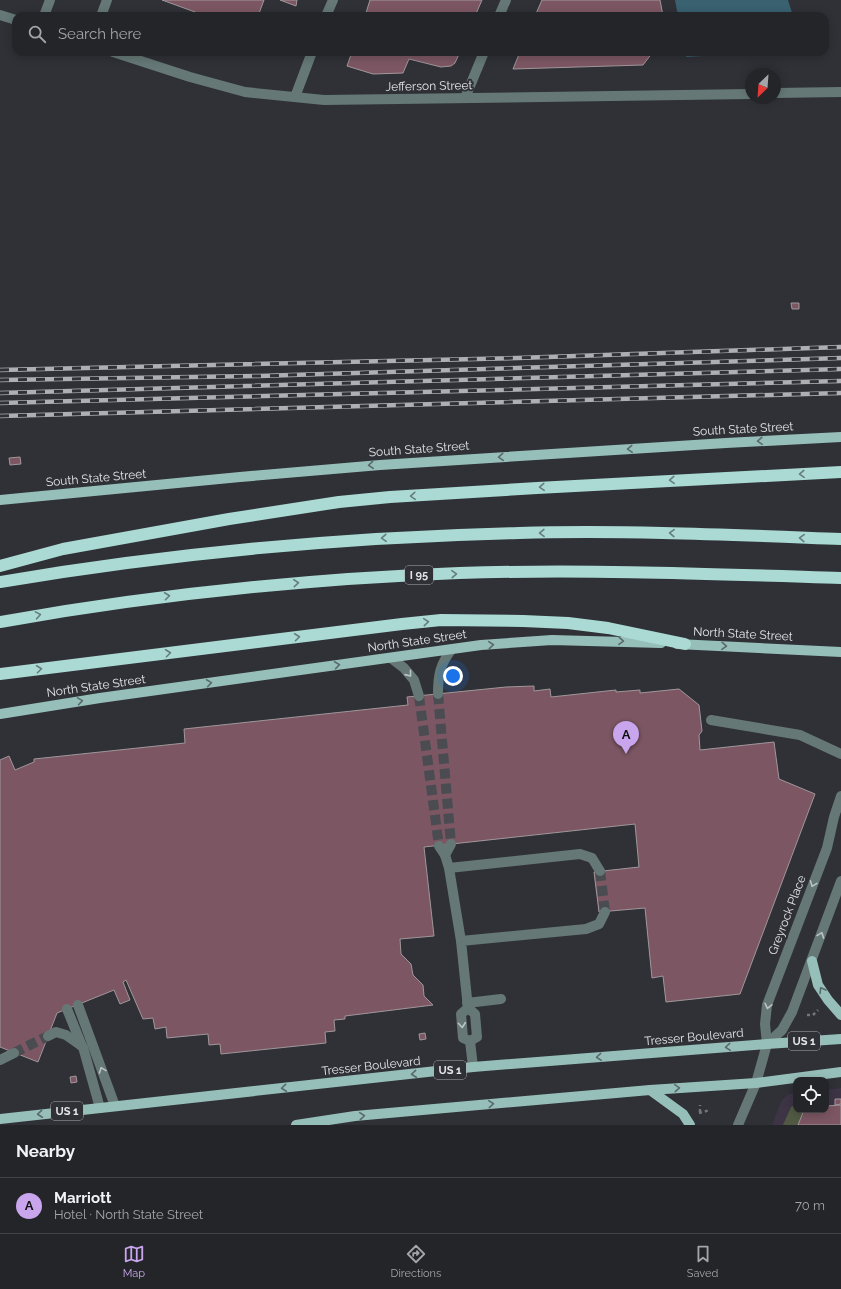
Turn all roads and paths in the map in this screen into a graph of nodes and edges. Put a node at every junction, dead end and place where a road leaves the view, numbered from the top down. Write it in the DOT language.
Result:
graph roads {
  1 [pos="50,0"];
  2 [pos="107,0"];
  3 [pos="332,0"];
  4 [pos="506,0"];
  5 [pos="46,12"];
  6 [pos="102,12"];
  7 [pos="328,12"];
  8 [pos="501,12"];
  9 [pos="0,15"];
  10 [pos="12,19"];
  11 [pos="125,56"];
  12 [pos="310,56"];
  13 [pos="482,56"];
  14 [pos="841,92"];
  15 [pos="781,93"];
  16 [pos="745,94"];
  17 [pos="295,97"];
  18 [pos="465,98"];
  19 [pos="841,437"];
  20 [pos="841,472"];
  21 [pos="0,500"];
  22 [pos="841,539"];
  23 [pos="0,566"];
  24 [pos="841,578"];
  25 [pos="0,582"];
  26 [pos="0,622"];
  27 [pos="685,644"];
  28 [pos="452,649"];
  29 [pos="841,652"];
  30 [pos="391,658"];
  31 [pos="0,674"];
  32 [pos="438,694"];
  33 [pos="419,696"];
  34 [pos="0,714"];
  35 [pos="711,720"];
  36 [pos="841,754"];
  37 [pos="841,796"];
  38 [pos="451,844"];
  39 [pos="439,846"];
  40 [pos="445,855"];
  41 [pos="449,868"];
  42 [pos="600,871"];
  43 [pos="841,881"];
  44 [pos="605,912"];
  45 [pos="461,941"];
  46 [pos="812,960"];
  47 [pos="501,999"];
  48 [pos="78,1005"];
  49 [pos="467,1005"];
  50 [pos="820,1009"];
  51 [pos="67,1010"];
  52 [pos="807,1015"];
  53 [pos="813,1015"];
  54 [pos="841,1015"];
  55 [pos="812,1019"];
  56 [pos="48,1036"];
  57 [pos="841,1039"];
  58 [pos="767,1044"];
  59 [pos="83,1047"];
  60 [pos="14,1052"];
  61 [pos="0,1060"];
  62 [pos="474,1067"];
  63 [pos="841,1072"];
  64 [pos="756,1082"];
  65 [pos="650,1090"];
  66 [pos="700,1105"];
  67 [pos="115,1106"];
  68 [pos="100,1108"];
  69 [pos="710,1110"];
  70 [pos="1,1117"];
  71 [pos="296,1125"];
  72 [pos="690,1125"];
  73 [pos="738,1125"];
  1 -- 5 [label="street"];
  2 -- 6 [label="street"];
  3 -- 7 [label="street"];
  4 -- 8 [label="street"];
  9 -- 10 [label="street"];
  11 -- 17 [label="street, Jefferson Street"];
  12 -- 17 [label="street"];
  13 -- 18 [label="street"];
  14 -- 15 [label="street"];
  16 -- 18 [label="street, Jefferson Street"];
  17 -- 18 [label="street, Jefferson Street"];
  19 -- 21 [label="main road, South State Street, one-way"];
  20 -- 23 [label="highway, one-way"];
  22 -- 25 [label="highway, one-way"];
  26 -- 24 [label="highway, I 95, one-way"];
  28 -- 27 [label="main road, North State Street, one-way"];
  27 -- 29 [label="main road, North State Street, one-way"];
  31 -- 27 [label="highway, one-way"];
  28 -- 30 [label="main road, North State Street"];
  28 -- 32 [label="street"];
  30 -- 33 [label="street, one-way"];
  34 -- 30 [label="main road, North State Street, one-way"];
  35 -- 36 [label="street"];
  37 -- 58 [label="street, Greyrock Place, one-way"];
  38 -- 40 [label="street"];
  39 -- 40 [label="street"];
  40 -- 41 [label="street"];
  41 -- 42 [label="street"];
  41 -- 45 [label="street"];
  46 -- 43 [label="street, one-way"];
  44 -- 45 [label="street"];
  45 -- 49 [label="street"];
  54 -- 46 [label="main road, one-way"];
  46 -- 58 [label="street"];
  47 -- 49 [label="street"];
  67 -- 48 [label="street, one-way"];
  49 -- 62 [label="street"];
  50 -- 53 [label="path"];
  51 -- 59 [label="street"];
  52 -- 53 [label="path"];
  53 -- 55 [label="path"];
  56 -- 59 [label="street"];
  57 -- 58 [label="main road, Tresser Boulevard / US 1"];
  58 -- 62 [label="main road, Tresser Boulevard / US 1, one-way"];
  58 -- 64 [label="street, Greyrock Place"];
  59 -- 68 [label="street"];
  60 -- 61 [label="street"];
  62 -- 67 [label="main road, Tresser Boulevard / US 1, one-way"];
  63 -- 64 [label="main road"];
  65 -- 64 [label="main road, one-way"];
  64 -- 73 [label="street, Greyrock Place"];
  71 -- 65 [label="main road, one-way"];
  65 -- 72 [label="main road"];
  66 -- 69 [label="path"];
  67 -- 68 [label="main road, Tresser Boulevard / US 1"];
  68 -- 70 [label="main road, Tresser Boulevard / US 1, one-way"];
}
